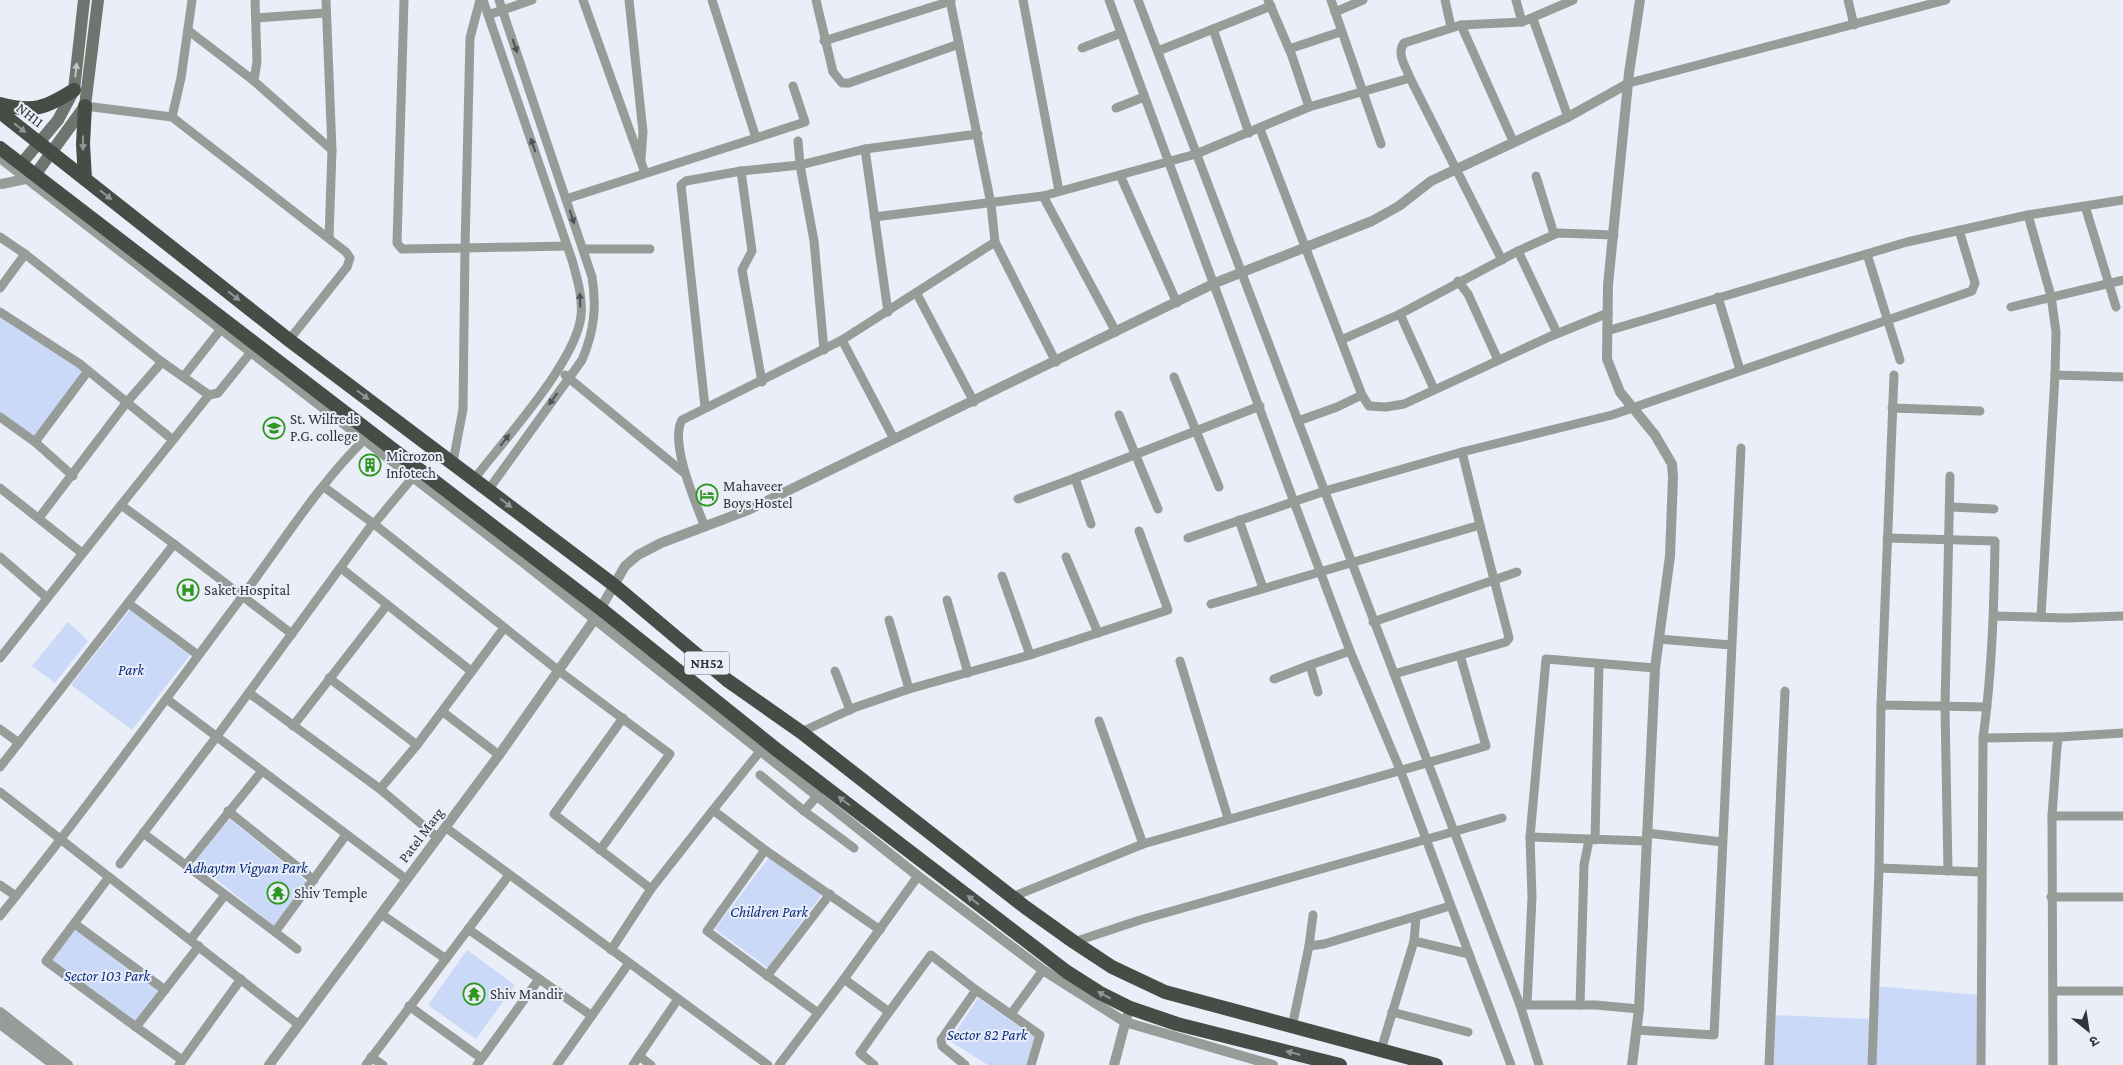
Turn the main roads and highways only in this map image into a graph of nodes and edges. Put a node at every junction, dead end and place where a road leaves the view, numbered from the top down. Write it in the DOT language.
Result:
graph roads {
  1 [pos="84,0"];
  2 [pos="98,0"];
  3 [pos="74,90"];
  4 [pos="0,104"];
  5 [pos="85,106"];
  6 [pos="0,112"];
  7 [pos="0,148"];
  8 [pos="46,148"];
  9 [pos="18,167"];
  10 [pos="31,177"];
  11 [pos="85,179"];
  12 [pos="1340,1065"];
  13 [pos="1436,1065"];
  3 -- 1 [label="main road, one-way"];
  2 -- 5 [label="main road"];
  3 -- 4 [label="highway"];
  3 -- 8 [label="main road"];
  5 -- 8 [label="main road"];
  5 -- 11 [label="highway, one-way"];
  6 -- 8 [label="highway, NH11 / NH52, one-way"];
  7 -- 9 [label="highway, NH52"];
  8 -- 9 [label="main road"];
  8 -- 10 [label="main road"];
  8 -- 11 [label="highway, NH52"];
  9 -- 10 [label="highway, NH52"];
  12 -- 10 [label="highway, NH52, one-way"];
  11 -- 13 [label="highway, NH52, one-way"];
}
